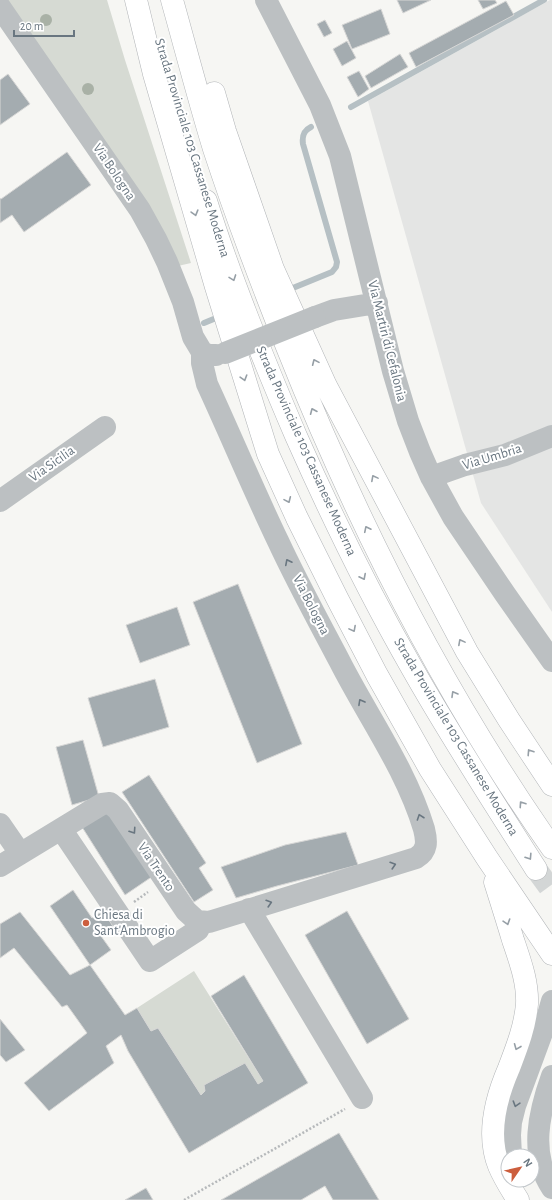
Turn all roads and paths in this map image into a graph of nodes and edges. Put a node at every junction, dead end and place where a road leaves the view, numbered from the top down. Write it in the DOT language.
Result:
graph roads {
  1 [pos="136,0"];
  2 [pos="147,0"];
  3 [pos="172,0"];
  4 [pos="188,0"];
  5 [pos="266,0"];
  6 [pos="0,7"];
  7 [pos="377,303"];
  8 [pos="202,352"];
  9 [pos="105,426"];
  10 [pos="552,436"];
  11 [pos="431,477"];
  12 [pos="0,501"];
  13 [pos="552,661"];
  14 [pos="552,784"];
  15 [pos="0,824"];
  16 [pos="61,829"];
  17 [pos="552,848"];
  18 [pos="20,854"];
  19 [pos="487,858"];
  20 [pos="0,866"];
  21 [pos="536,869"];
  22 [pos="150,891"];
  23 [pos="249,909"];
  24 [pos="117,913"];
  25 [pos="202,922"];
  26 [pos="552,954"];
  27 [pos="552,1001"];
  28 [pos="552,1076"];
  29 [pos="362,1098"];
  30 [pos="511,1148"];
  31 [pos="520,1188"];
  32 [pos="552,1188"];
  33 [pos="184,1200"];
  34 [pos="518,1200"];
  35 [pos="524,1200"];
  1 -- 19 [label="highway, one-way"];
  2 -- 21 [label="highway, Strada Provinciale 103 Cassanese Moderna, one-way"];
  17 -- 3 [label="highway, Strada Provinciale 103 Cassanese Moderna, one-way"];
  14 -- 4 [label="highway, one-way"];
  5 -- 7 [label="street, Via Martiri di Cefalonia"];
  6 -- 8 [label="street, Via Bologna"];
  7 -- 8 [label="street, bridge"];
  7 -- 11 [label="street, Via Martiri di Cefalonia"];
  23 -- 8 [label="street, Via Bologna, one-way"];
  9 -- 12 [label="street, Via Sicilia"];
  10 -- 11 [label="street, Via Umbria"];
  11 -- 13 [label="street, Via Martiri di Cefalonia"];
  15 -- 18 [label="street"];
  16 -- 18 [label="street, Via Trento"];
  16 -- 24 [label="street"];
  16 -- 25 [label="street, Via Trento, one-way"];
  18 -- 20 [label="street, Via Trento"];
  19 -- 26 [label="highway"];
  19 -- 34 [label="highway, one-way"];
  22 -- 24 [label="path"];
  23 -- 25 [label="street"];
  23 -- 29 [label="street"];
  24 -- 25 [label="street"];
  27 -- 30 [label="street, one-way"];
  28 -- 32 [label="street"];
  29 -- 33 [label="path"];
  31 -- 35 [label="street"];
}
